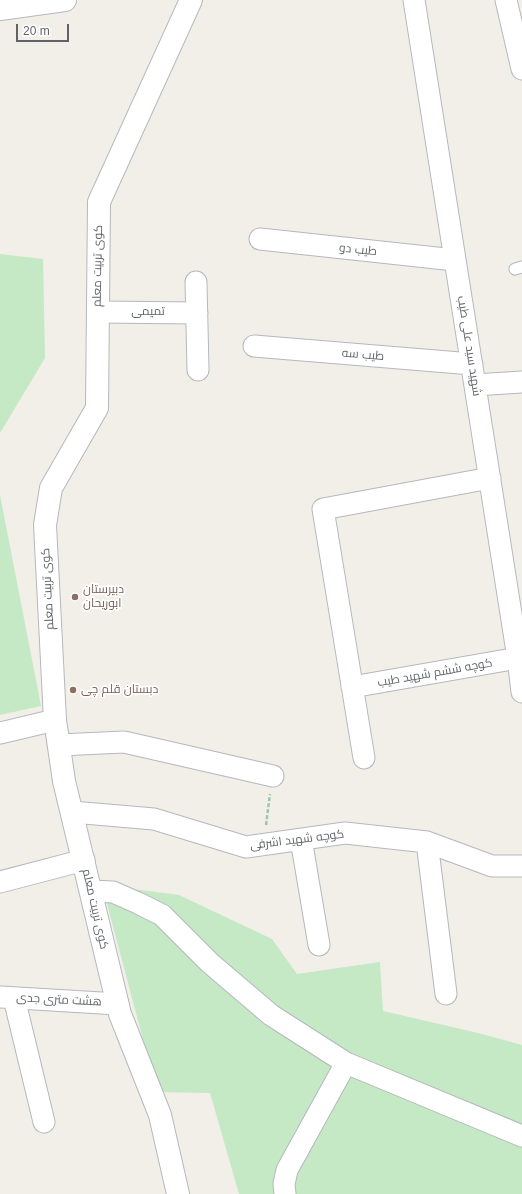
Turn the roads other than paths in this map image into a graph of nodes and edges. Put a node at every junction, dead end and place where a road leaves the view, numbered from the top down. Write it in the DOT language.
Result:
graph roads {
  1 [pos="65,0"];
  2 [pos="191,0"];
  3 [pos="414,0"];
  4 [pos="506,0"];
  5 [pos="0,9"];
  6 [pos="522,68"];
  7 [pos="260,239"];
  8 [pos="455,260"];
  9 [pos="196,282"];
  10 [pos="98,312"];
  11 [pos="197,313"];
  12 [pos="254,346"];
  13 [pos="472,364"];
  14 [pos="198,370"];
  15 [pos="522,382"];
  16 [pos="475,385"];
  17 [pos="490,478"];
  18 [pos="518,658"];
  19 [pos="352,687"];
  20 [pos="522,692"];
  21 [pos="55,720"];
  22 [pos="0,733"];
  23 [pos="59,745"];
  24 [pos="364,758"];
  25 [pos="272,776"];
  26 [pos="72,812"];
  27 [pos="301,839"];
  28 [pos="427,842"];
  29 [pos="84,860"];
  30 [pos="522,866"];
  31 [pos="0,882"];
  32 [pos="91,891"];
  33 [pos="320,945"];
  34 [pos="446,994"];
  35 [pos="7,997"];
  36 [pos="118,1004"];
  37 [pos="346,1063"];
  38 [pos="44,1122"];
  39 [pos="522,1136"];
  40 [pos="178,1194"];
  41 [pos="286,1194"];
  1 -- 5 [label="street"];
  2 -- 10 [label="street, کوی تربیت معلم"];
  3 -- 8 [label="street, شهید سید علی طیب"];
  4 -- 6 [label="street"];
  7 -- 8 [label="street, طیب دو"];
  8 -- 13 [label="street, شهید سید علی طیب"];
  9 -- 11 [label="street"];
  10 -- 11 [label="street, تمیمی"];
  10 -- 21 [label="street, کوی تربیت معلم"];
  11 -- 14 [label="street"];
  12 -- 13 [label="street, طیب سه"];
  13 -- 16 [label="street, شهید سید علی طیب"];
  15 -- 16 [label="street"];
  16 -- 17 [label="street, شهید سید علی طیب"];
  17 -- 18 [label="street, شهید سید علی طیب"];
  17 -- 19 [label="street"];
  18 -- 19 [label="street, کوچه ششم شهید طیب"];
  18 -- 20 [label="street, شهید سید علی طیب"];
  19 -- 24 [label="street"];
  21 -- 22 [label="street"];
  21 -- 23 [label="street, کوی تربیت معلم"];
  23 -- 25 [label="street"];
  23 -- 26 [label="street, کوی تربیت معلم"];
  26 -- 27 [label="street, کوچه شهید اشرفی"];
  26 -- 29 [label="street, کوی تربیت معلم"];
  27 -- 28 [label="street, کوچه شهید اشرفی"];
  27 -- 33 [label="street"];
  28 -- 30 [label="street, کوچه شهید اشرفی"];
  28 -- 34 [label="street"];
  29 -- 31 [label="street"];
  29 -- 32 [label="street, کوی تربیت معلم"];
  32 -- 36 [label="street, کوی تربیت معلم"];
  32 -- 37 [label="street"];
  35 -- 36 [label="street, هشت متری جدی"];
  35 -- 38 [label="street"];
  36 -- 40 [label="street, کوی تربیت معلم"];
  37 -- 39 [label="street"];
  37 -- 41 [label="street"];
}
